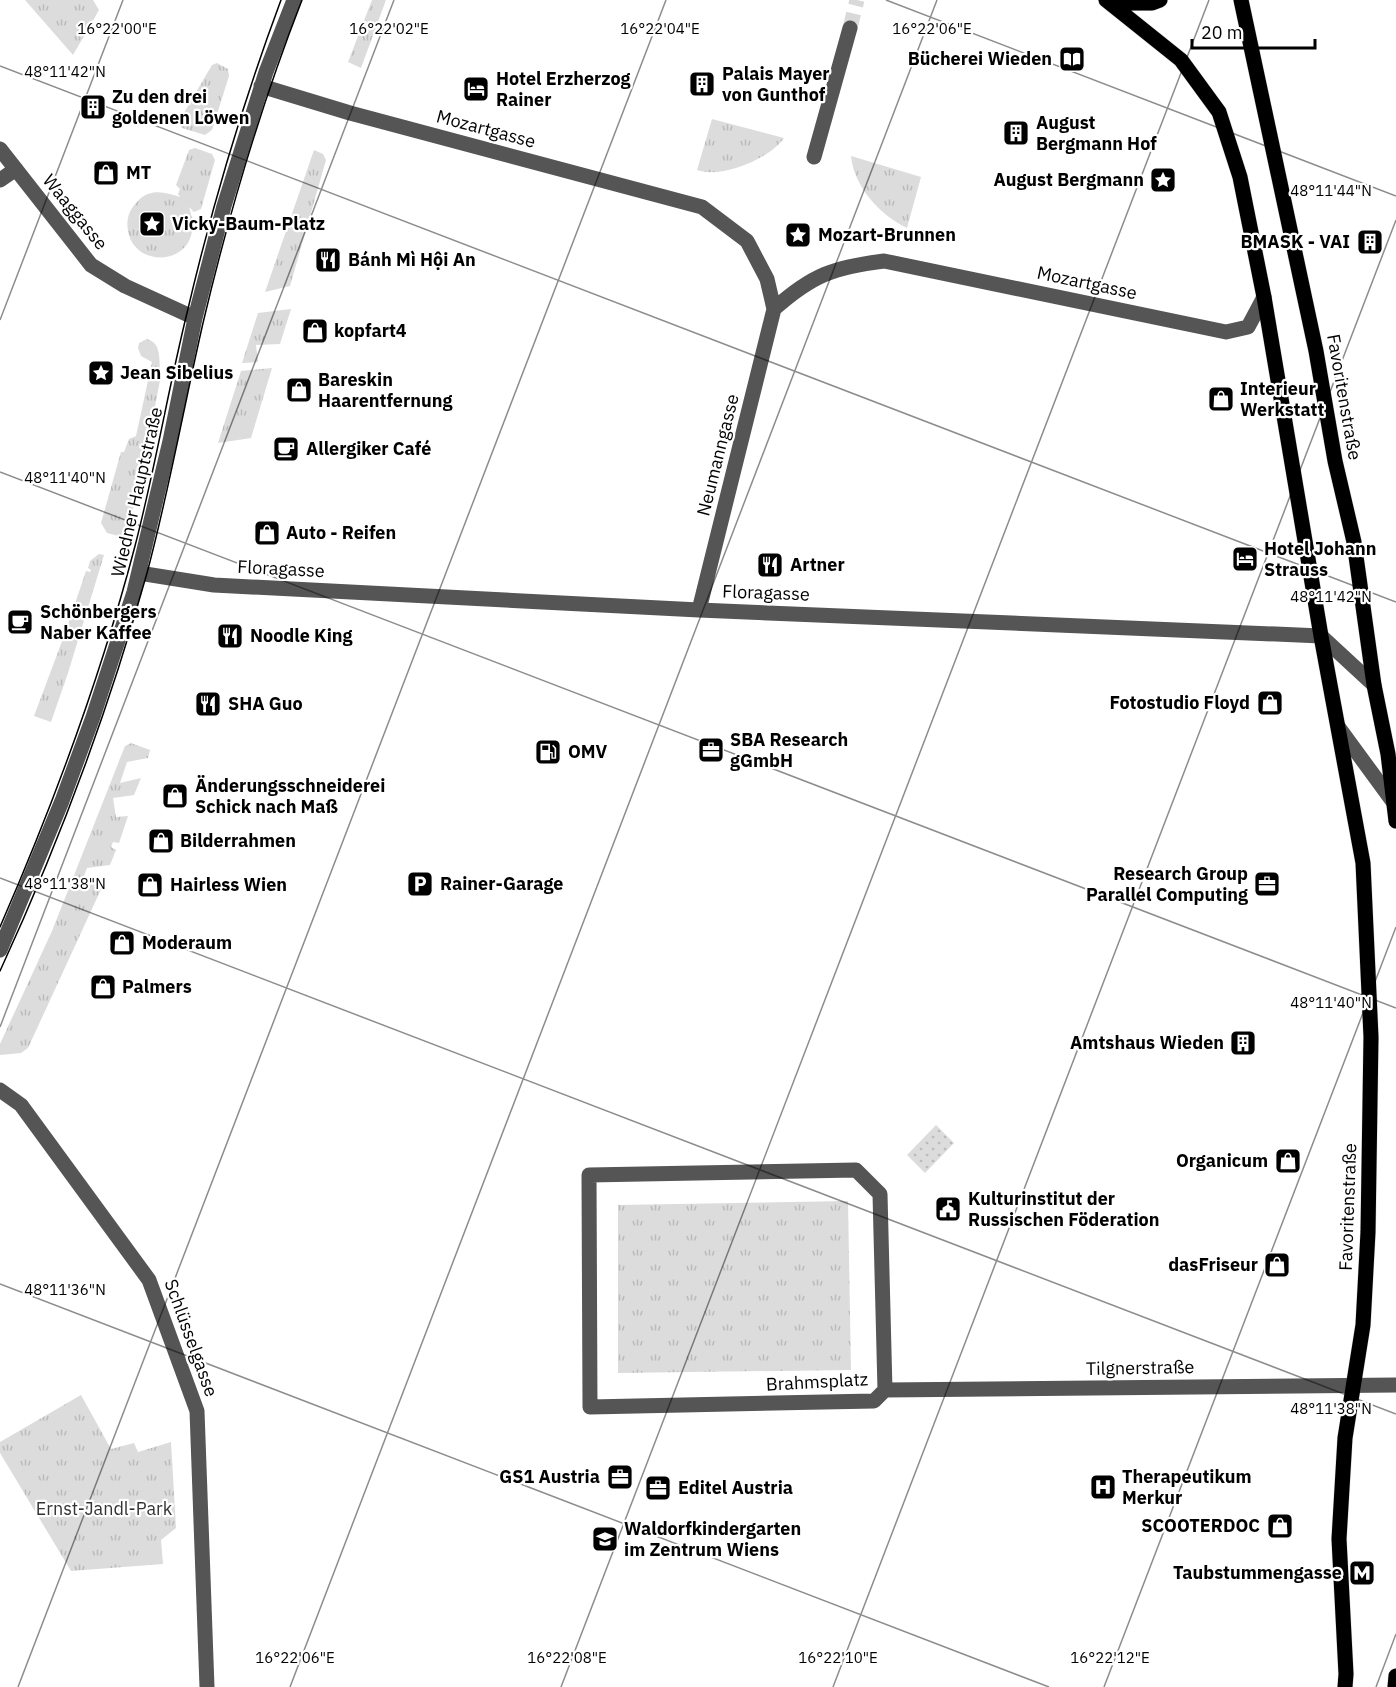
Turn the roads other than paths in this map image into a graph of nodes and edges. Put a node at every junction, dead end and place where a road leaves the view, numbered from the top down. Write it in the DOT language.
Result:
graph roads {
  1 [pos="294,0"];
  2 [pos="1160,0"];
  3 [pos="1241,0"];
  4 [pos="1109,1"];
  5 [pos="850,28"];
  6 [pos="261,86"];
  7 [pos="0,149"];
  8 [pos="814,157"];
  9 [pos="16,169"];
  10 [pos="0,180"];
  11 [pos="1264,297"];
  12 [pos="774,309"];
  13 [pos="195,318"];
  14 [pos="139,573"];
  15 [pos="699,610"];
  16 [pos="1321,636"];
  17 [pos="1374,686"];
  18 [pos="1339,729"];
  19 [pos="1395,803"];
  20 [pos="1396,821"];
  21 [pos="0,950"];
  22 [pos="0,1090"];
  23 [pos="1352,1385"];
  24 [pos="1396,1385"];
  25 [pos="885,1390"];
  26 [pos="1396,1676"];
  27 [pos="207,1687"];
  28 [pos="1345,1687"];
  29 [pos="1395,1687"];
  1 -- 6 [label="street, Wiedner Hauptstraße"];
  2 -- 4 [label="main road"];
  3 -- 17 [label="main road, Favoritenstraße"];
  4 -- 11 [label="main road, Favoritenstraße"];
  5 -- 8 [label="street"];
  6 -- 12 [label="street, Mozartgasse"];
  6 -- 13 [label="street, Wiedner Hauptstraße"];
  7 -- 9 [label="street, Waaggasse"];
  9 -- 10 [label="street"];
  9 -- 13 [label="street, Waaggasse"];
  11 -- 12 [label="street, Mozartgasse"];
  11 -- 16 [label="main road, Favoritenstraße"];
  12 -- 15 [label="street, Neumanngasse"];
  13 -- 14 [label="street, Wiedner Hauptstraße"];
  14 -- 15 [label="street, Floragasse"];
  14 -- 21 [label="street, Wiedner Hauptstraße"];
  15 -- 16 [label="street, Floragasse"];
  16 -- 17 [label="street"];
  16 -- 18 [label="main road, Favoritenstraße"];
  17 -- 19 [label="main road, Favoritenstraße"];
  18 -- 19 [label="street, Favoritenstraße"];
  18 -- 23 [label="main road, Favoritenstraße"];
  19 -- 20 [label="main road, Favoritenstraße"];
  22 -- 27 [label="street, Schlüsselgasse"];
  23 -- 24 [label="street, Tilgnerstraße"];
  23 -- 25 [label="street, Tilgnerstraße"];
  23 -- 28 [label="main road, Favoritenstraße"];
  25 -- 25 [label="street, Brahmsplatz"];
  26 -- 29 [label="main road"];
}
